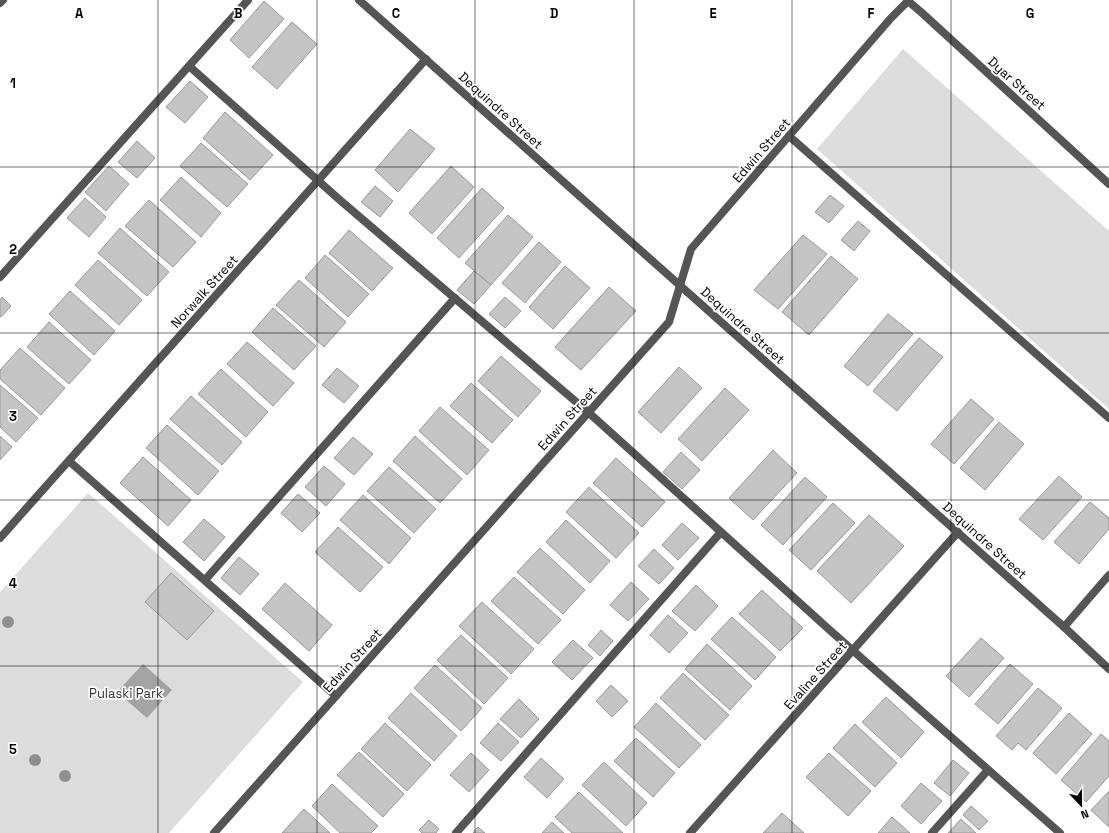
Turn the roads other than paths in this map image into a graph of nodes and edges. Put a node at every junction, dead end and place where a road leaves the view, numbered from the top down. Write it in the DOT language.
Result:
graph roads {
  1 [pos="3,0"];
  2 [pos="248,0"];
  3 [pos="359,0"];
  4 [pos="908,1"];
  5 [pos="0,4"];
  6 [pos="426,59"];
  7 [pos="189,66"];
  8 [pos="789,136"];
  9 [pos="318,181"];
  10 [pos="1109,184"];
  11 [pos="0,277"];
  12 [pos="680,285"];
  13 [pos="455,298"];
  14 [pos="588,412"];
  15 [pos="1109,418"];
  16 [pos="69,461"];
  17 [pos="721,532"];
  18 [pos="958,532"];
  19 [pos="0,538"];
  20 [pos="1109,575"];
  21 [pos="205,580"];
  22 [pos="1064,627"];
  23 [pos="853,650"];
  24 [pos="1109,669"];
  25 [pos="336,696"];
  26 [pos="988,770"];
  27 [pos="214,833"];
  28 [pos="456,833"];
  29 [pos="690,833"];
  30 [pos="932,833"];
  31 [pos="1060,833"];
  1 -- 5 [label="street"];
  2 -- 7 [label="street"];
  3 -- 6 [label="street, Dequindre Street"];
  4 -- 8 [label="street, Edwin Street"];
  4 -- 10 [label="street, Dyar Street"];
  6 -- 9 [label="street, Norwalk Street"];
  6 -- 12 [label="street, Dequindre Street"];
  7 -- 9 [label="street"];
  7 -- 11 [label="street"];
  8 -- 12 [label="street, Edwin Street"];
  8 -- 15 [label="street"];
  9 -- 13 [label="street"];
  9 -- 16 [label="street, Norwalk Street"];
  12 -- 14 [label="street, Edwin Street"];
  12 -- 18 [label="street, Dequindre Street"];
  13 -- 14 [label="street"];
  13 -- 21 [label="street"];
  14 -- 17 [label="street"];
  14 -- 25 [label="street, Edwin Street"];
  16 -- 19 [label="street, Norwalk Street"];
  16 -- 21 [label="street"];
  17 -- 23 [label="street"];
  17 -- 28 [label="street"];
  18 -- 22 [label="street, Dequindre Street"];
  18 -- 23 [label="street, Evaline Street"];
  20 -- 22 [label="street"];
  21 -- 25 [label="street"];
  22 -- 24 [label="street, Dequindre Street"];
  23 -- 26 [label="street"];
  23 -- 29 [label="street, Evaline Street"];
  25 -- 27 [label="street, Edwin Street"];
  26 -- 30 [label="street"];
  26 -- 31 [label="street"];
}
